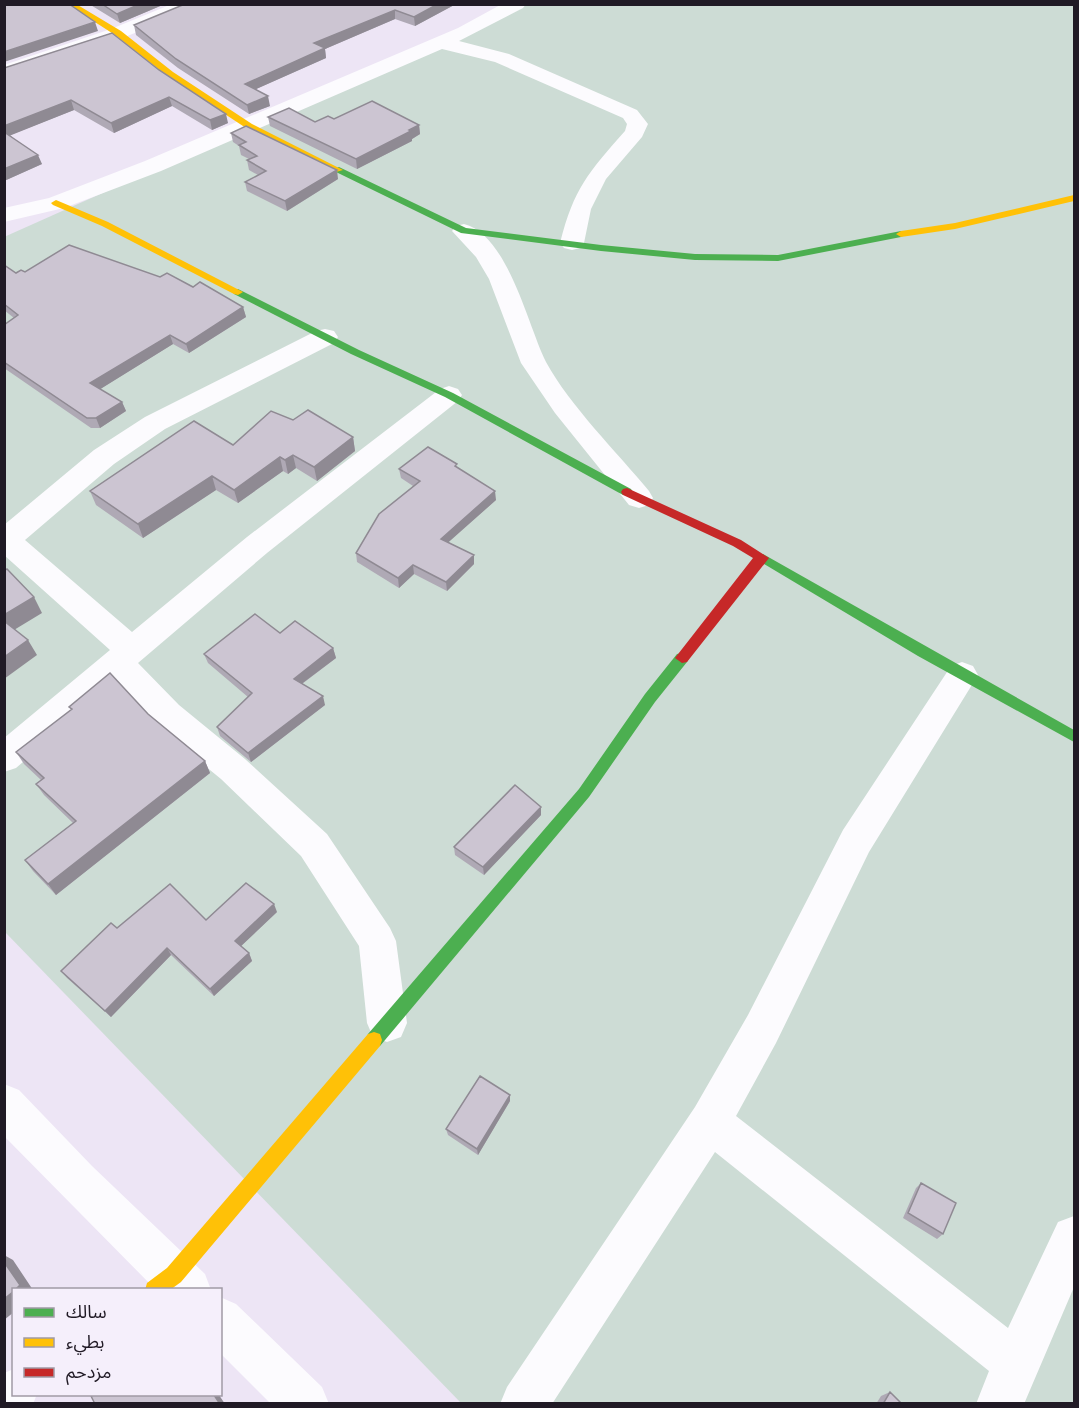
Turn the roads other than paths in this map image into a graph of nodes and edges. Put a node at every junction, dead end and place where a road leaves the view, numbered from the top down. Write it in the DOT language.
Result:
graph roads {
  1 [pos="70,4"];
  2 [pos="189,4"];
  3 [pos="517,4"];
  4 [pos="118,33"];
  5 [pos="440,42"];
  6 [pos="4,72"];
  7 [pos="249,126"];
  8 [pos="1074,198"];
  9 [pos="56,203"];
  10 [pos="4,215"];
  11 [pos="464,231"];
  12 [pos="572,243"];
  13 [pos="325,337"];
  14 [pos="449,395"];
  15 [pos="639,498"];
  16 [pos="5,540"];
  17 [pos="761,557"];
  18 [pos="125,657"];
  19 [pos="962,675"];
  20 [pos="1074,736"];
  21 [pos="4,758"];
  22 [pos="387,1023"];
  23 [pos="4,1105"];
  24 [pos="710,1122"];
  25 [pos="1074,1238"];
  26 [pos="172,1285"];
  27 [pos="222,1322"];
  28 [pos="1008,1384"];
  29 [pos="305,1404"];
  30 [pos="524,1404"];
  1 -- 4 [label="street"];
  2 -- 4 [label="street"];
  3 -- 5 [label="street"];
  4 -- 6 [label="street"];
  4 -- 7 [label="street"];
  5 -- 7 [label="street"];
  5 -- 12 [label="street"];
  7 -- 9 [label="street"];
  7 -- 11 [label="street"];
  8 -- 12 [label="street"];
  9 -- 10 [label="street"];
  9 -- 13 [label="street"];
  11 -- 12 [label="street"];
  11 -- 15 [label="street"];
  13 -- 14 [label="street"];
  13 -- 16 [label="street"];
  14 -- 15 [label="street"];
  14 -- 18 [label="street"];
  15 -- 17 [label="street"];
  16 -- 18 [label="street"];
  17 -- 19 [label="street"];
  17 -- 22 [label="street"];
  18 -- 21 [label="street"];
  18 -- 22 [label="street"];
  19 -- 20 [label="street"];
  19 -- 24 [label="street"];
  22 -- 26 [label="street"];
  23 -- 26 [label="street"];
  24 -- 28 [label="street"];
  24 -- 30 [label="street"];
  25 -- 28 [label="street"];
  27 -- 29 [label="street"];
}
